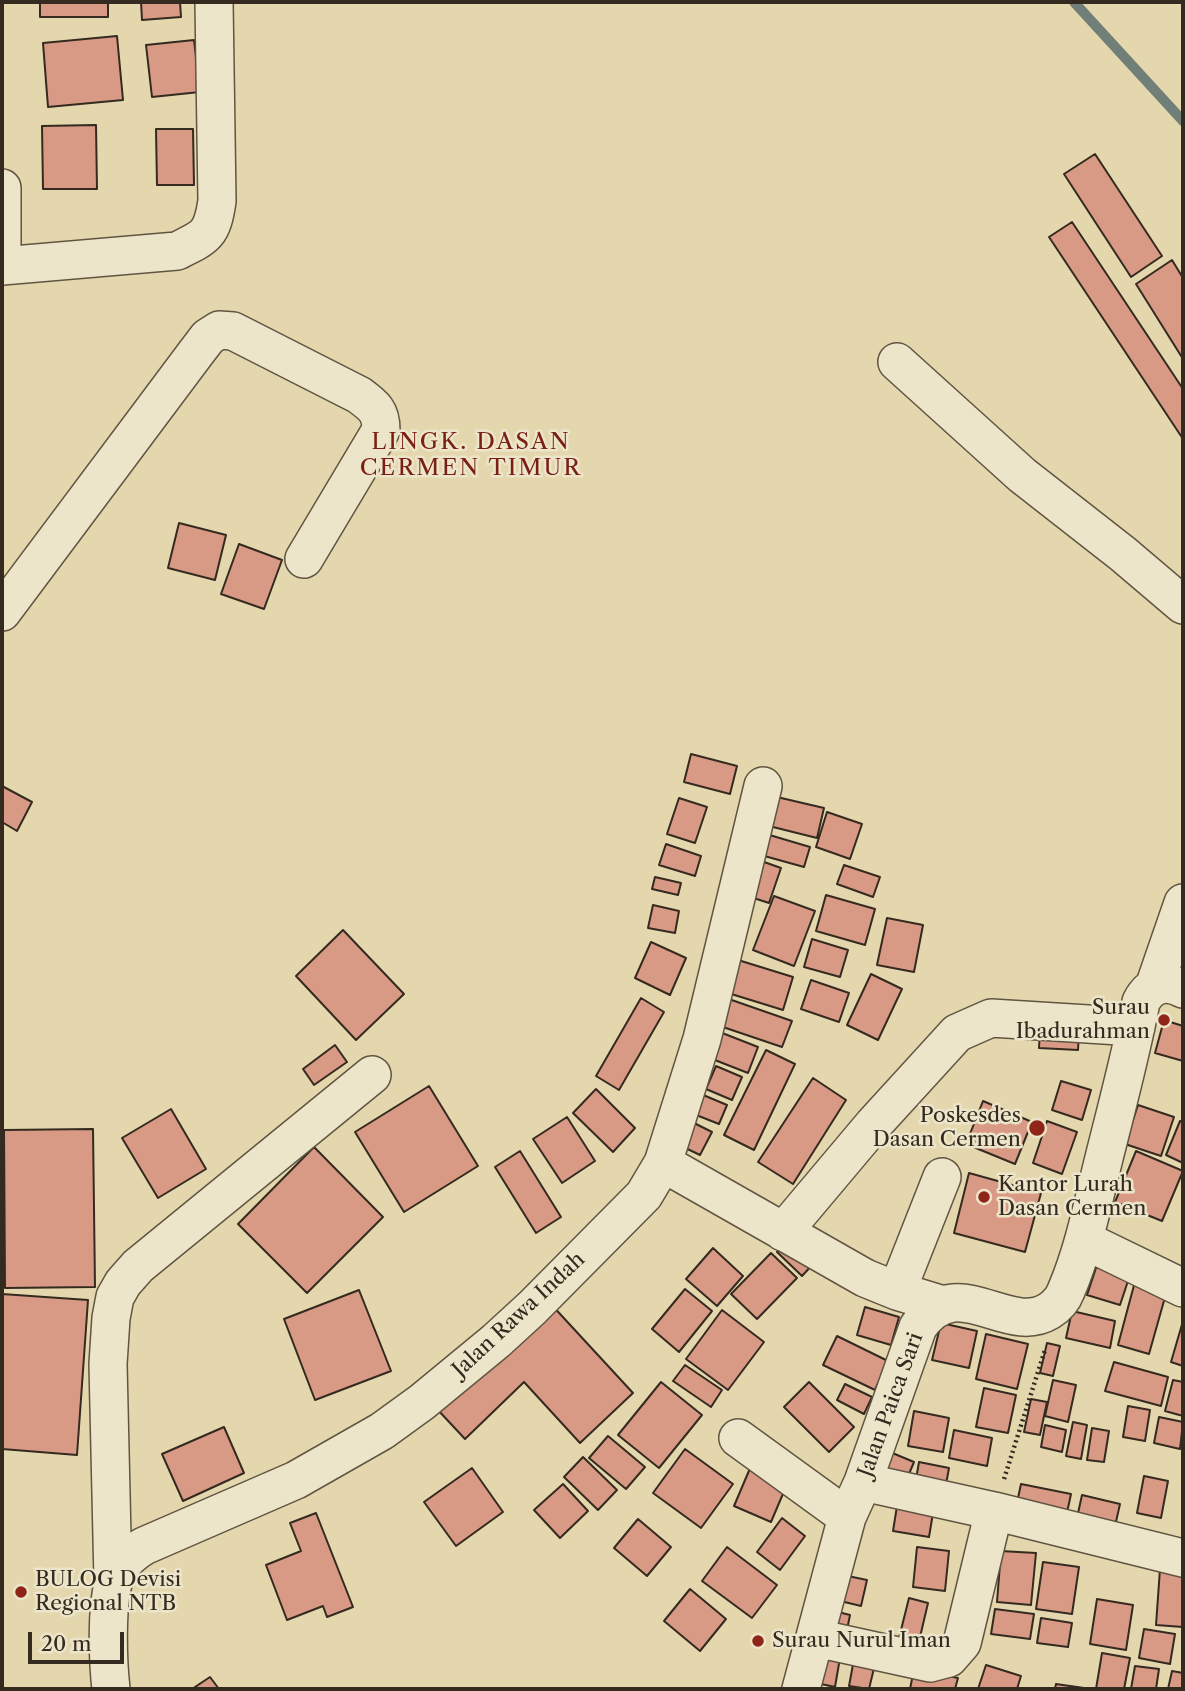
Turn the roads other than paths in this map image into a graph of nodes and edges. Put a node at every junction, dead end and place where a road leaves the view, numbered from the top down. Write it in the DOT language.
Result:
graph roads {
  1 [pos="214,2"];
  2 [pos="2,188"];
  3 [pos="2,244"];
  4 [pos="2,266"];
  5 [pos="897,362"];
  6 [pos="304,559"];
  7 [pos="1183,605"];
  8 [pos="3,607"];
  9 [pos="763,786"];
  10 [pos="1183,903"];
  11 [pos="1154,1001"];
  12 [pos="372,1075"];
  13 [pos="663,1163"];
  14 [pos="942,1177"];
  15 [pos="783,1232"];
  16 [pos="1084,1240"];
  17 [pos="1183,1288"];
  18 [pos="897,1291"];
  19 [pos="943,1305"];
  20 [pos="738,1438"];
  21 [pos="863,1482"];
  22 [pos="994,1510"];
  23 [pos="847,1517"];
  24 [pos="1183,1558"];
  25 [pos="113,1581"];
  26 [pos="816,1638"];
  27 [pos="111,1689"];
  28 [pos="801,1689"];
  1 -- 4 [label="street"];
  2 -- 3 [label="street"];
  5 -- 7 [label="street"];
  6 -- 8 [label="street"];
  9 -- 13 [label="street, Jalan Rawa Indah"];
  10 -- 11 [label="street"];
  11 -- 15 [label="street"];
  11 -- 16 [label="street"];
  12 -- 25 [label="street"];
  13 -- 15 [label="street"];
  13 -- 25 [label="street, Jalan Rawa Indah"];
  14 -- 18 [label="street"];
  15 -- 18 [label="street"];
  16 -- 17 [label="street"];
  16 -- 19 [label="street"];
  18 -- 19 [label="street"];
  19 -- 21 [label="street, Jalan Paica Sari"];
  20 -- 23 [label="street"];
  21 -- 22 [label="street"];
  21 -- 23 [label="street, Jalan Paica Sari"];
  22 -- 24 [label="street"];
  22 -- 26 [label="street"];
  23 -- 26 [label="street, Jalan Paica Sari"];
  25 -- 27 [label="street"];
  26 -- 28 [label="street, Jalan Paica Sari"];
}
